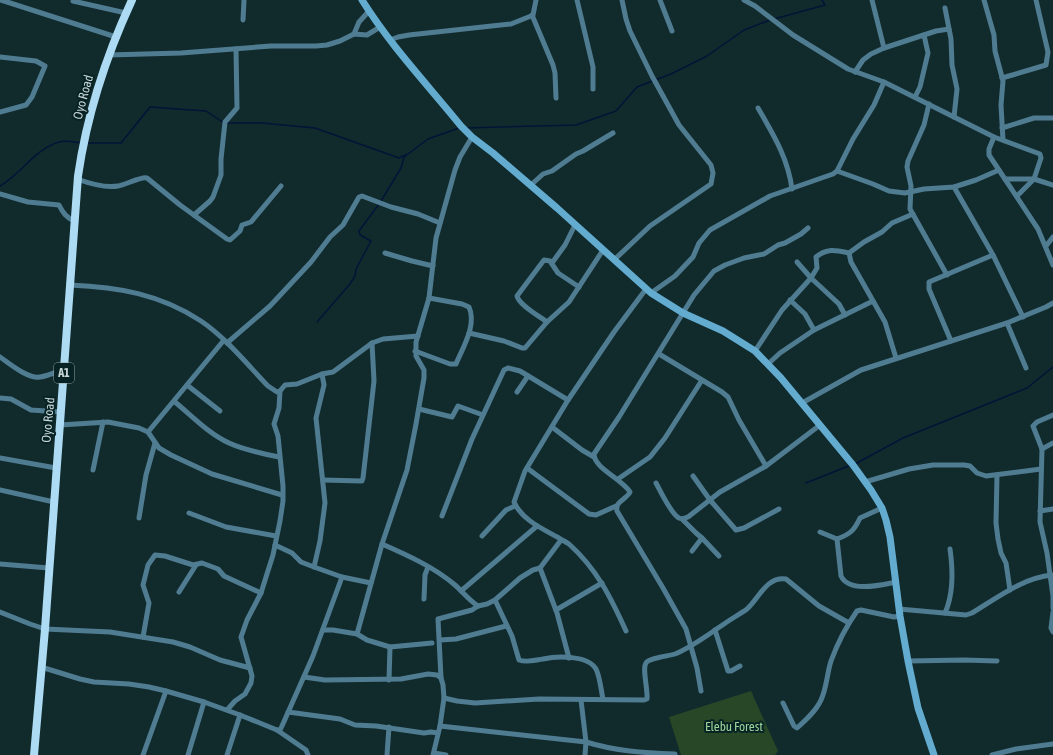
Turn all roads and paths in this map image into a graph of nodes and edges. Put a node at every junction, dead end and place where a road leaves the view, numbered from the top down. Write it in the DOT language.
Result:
graph roads {
  1 [pos="1,0"];
  2 [pos="132,0"];
  3 [pos="244,0"];
  4 [pos="362,0"];
  5 [pos="536,0"];
  6 [pos="577,0"];
  7 [pos="622,0"];
  8 [pos="660,0"];
  9 [pos="744,0"];
  10 [pos="872,0"];
  11 [pos="984,0"];
  12 [pos="1036,0"];
  13 [pos="73,2"];
  14 [pos="945,8"];
  15 [pos="369,11"];
  16 [pos="126,13"];
  17 [pos="532,16"];
  18 [pos="243,20"];
  19 [pos="380,27"];
  20 [pos="949,29"];
  21 [pos="672,31"];
  22 [pos="354,34"];
  23 [pos="924,35"];
  24 [pos="116,37"];
  25 [pos="390,40"];
  26 [pos="884,48"];
  27 [pos="236,49"];
  28 [pos="108,55"];
  29 [pos="0,58"];
  30 [pos="855,72"];
  31 [pos="1002,78"];
  32 [pos="884,82"];
  33 [pos="593,89"];
  34 [pos="915,97"];
  35 [pos="556,98"];
  36 [pos="928,104"];
  37 [pos="758,108"];
  38 [pos="0,112"];
  39 [pos="954,117"];
  40 [pos="1053,118"];
  41 [pos="1002,128"];
  42 [pos="613,133"];
  43 [pos="472,137"];
  44 [pos="994,137"];
  45 [pos="1003,140"];
  46 [pos="999,170"];
  47 [pos="837,171"];
  48 [pos="77,179"];
  49 [pos="1005,179"];
  50 [pos="1034,179"];
  51 [pos="530,185"];
  52 [pos="1053,185"];
  53 [pos="281,186"];
  54 [pos="954,187"];
  55 [pos="792,189"];
  56 [pos="911,192"];
  57 [pos="0,196"];
  58 [pos="1017,196"];
  59 [pos="913,214"];
  60 [pos="194,215"];
  61 [pos="74,221"];
  62 [pos="440,223"];
  63 [pos="574,224"];
  64 [pos="808,228"];
  65 [pos="1053,237"];
  66 [pos="1046,246"];
  67 [pos="603,250"];
  68 [pos="385,253"];
  69 [pos="848,253"];
  70 [pos="993,255"];
  71 [pos="614,260"];
  72 [pos="797,262"];
  73 [pos="552,263"];
  74 [pos="433,266"];
  75 [pos="1053,266"];
  76 [pos="947,275"];
  77 [pos="811,278"];
  78 [pos="70,285"];
  79 [pos="578,287"];
  80 [pos="649,291"];
  81 [pos="429,298"];
  82 [pos="790,300"];
  83 [pos="873,301"];
  84 [pos="1053,303"];
  85 [pos="683,312"];
  86 [pos="845,315"];
  87 [pos="1023,317"];
  88 [pos="547,322"];
  89 [pos="1007,323"];
  90 [pos="814,330"];
  91 [pos="469,333"];
  92 [pos="418,336"];
  93 [pos="951,341"];
  94 [pos="225,342"];
  95 [pos="372,343"];
  96 [pos="415,351"];
  97 [pos="755,351"];
  98 [pos="659,354"];
  99 [pos="0,357"];
  100 [pos="896,358"];
  101 [pos="768,364"];
  102 [pos="1026,368"];
  103 [pos="64,369"];
  104 [pos="322,374"];
  105 [pos="528,376"];
  106 [pos="702,380"];
  107 [pos="187,385"];
  108 [pos="280,391"];
  109 [pos="518,392"];
  110 [pos="0,398"];
  111 [pos="568,400"];
  112 [pos="174,402"];
  113 [pos="802,403"];
  114 [pos="419,409"];
  115 [pos="220,411"];
  116 [pos="61,412"];
  117 [pos="483,415"];
  118 [pos="1053,415"];
  119 [pos="103,422"];
  120 [pos="60,425"];
  121 [pos="820,425"];
  122 [pos="552,427"];
  123 [pos="148,432"];
  124 [pos="155,443"];
  125 [pos="1053,443"];
  126 [pos="1042,449"];
  127 [pos="279,457"];
  128 [pos="594,457"];
  129 [pos="0,458"];
  130 [pos="766,466"];
  131 [pos="56,468"];
  132 [pos="527,468"];
  133 [pos="1041,469"];
  134 [pos="93,470"];
  135 [pos="997,475"];
  136 [pos="693,476"];
  137 [pos="618,479"];
  138 [pos="323,480"];
  139 [pos="865,482"];
  140 [pos="656,483"];
  141 [pos="0,490"];
  142 [pos="282,495"];
  143 [pos="710,500"];
  144 [pos="54,502"];
  145 [pos="515,506"];
  146 [pos="616,506"];
  147 [pos="882,508"];
  148 [pos="779,509"];
  149 [pos="1053,509"];
  150 [pos="1040,511"];
  151 [pos="189,514"];
  152 [pos="442,516"];
  153 [pos="139,518"];
  154 [pos="682,519"];
  155 [pos="537,526"];
  156 [pos="820,532"];
  157 [pos="276,536"];
  158 [pos="482,536"];
  159 [pos="702,538"];
  160 [pos="837,539"];
  161 [pos="561,540"];
  162 [pos="382,544"];
  163 [pos="275,545"];
  164 [pos="950,549"];
  165 [pos="692,551"];
  166 [pos="719,556"];
  167 [pos="0,564"];
  168 [pos="196,565"];
  169 [pos="314,567"];
  170 [pos="428,567"];
  171 [pos="49,568"];
  172 [pos="540,568"];
  173 [pos="1052,575"];
  174 [pos="342,577"];
  175 [pos="896,582"];
  176 [pos="371,583"];
  177 [pos="602,583"];
  178 [pos="1010,590"];
  179 [pos="461,591"];
  180 [pos="179,592"];
  181 [pos="260,593"];
  182 [pos="424,599"];
  183 [pos="496,600"];
  184 [pos="478,606"];
  185 [pos="1053,608"];
  186 [pos="556,610"];
  187 [pos="0,612"];
  188 [pos="1053,612"];
  189 [pos="899,613"];
  190 [pos="945,613"];
  191 [pos="848,623"];
  192 [pos="506,626"];
  193 [pos="45,629"];
  194 [pos="323,630"];
  195 [pos="715,630"];
  196 [pos="626,631"];
  197 [pos="1053,632"];
  198 [pos="357,634"];
  199 [pos="142,637"];
  200 [pos="440,640"];
  201 [pos="432,643"];
  202 [pos="691,645"];
  203 [pos="390,647"];
  204 [pos="569,658"];
  205 [pos="908,661"];
  206 [pos="997,661"];
  207 [pos="740,666"];
  208 [pos="41,667"];
  209 [pos="250,668"];
  210 [pos="304,677"];
  211 [pos="441,678"];
  212 [pos="389,680"];
  213 [pos="166,691"];
  214 [pos="701,691"];
  215 [pos="444,698"];
  216 [pos="604,699"];
  217 [pos="581,700"];
  218 [pos="204,702"];
  219 [pos="783,703"];
  220 [pos="227,710"];
  221 [pos="288,712"];
  222 [pos="240,715"];
  223 [pos="440,726"];
  224 [pos="389,728"];
  225 [pos="277,730"];
  226 [pos="438,733"];
  227 [pos="586,742"];
  228 [pos="1053,744"];
  229 [pos="434,754"];
  230 [pos="34,755"];
  231 [pos="143,755"];
  232 [pos="188,755"];
  233 [pos="227,755"];
  234 [pos="308,755"];
  235 [pos="387,755"];
  236 [pos="446,755"];
  237 [pos="585,755"];
  238 [pos="675,755"];
  239 [pos="934,755"];
  240 [pos="992,755"];
  1 -- 24 [label="street"];
  2 -- 16 [label="highway, Oyo Road / A1"];
  3 -- 18 [label="street"];
  4 -- 15 [label="main road"];
  5 -- 17 [label="street"];
  6 -- 33 [label="street"];
  7 -- 71 [label="street"];
  8 -- 21 [label="street"];
  9 -- 30 [label="street"];
  10 -- 26 [label="street"];
  11 -- 31 [label="street"];
  12 -- 31 [label="street"];
  13 -- 16 [label="street"];
  14 -- 20 [label="street"];
  15 -- 19 [label="main road"];
  15 -- 22 [label="street"];
  16 -- 24 [label="highway, Oyo Road / A1"];
  17 -- 25 [label="street"];
  17 -- 35 [label="street"];
  19 -- 22 [label="street"];
  19 -- 25 [label="main road"];
  20 -- 23 [label="street"];
  20 -- 39 [label="street"];
  22 -- 27 [label="street"];
  23 -- 26 [label="street"];
  23 -- 34 [label="street"];
  24 -- 28 [label="highway, Oyo Road / A1"];
  25 -- 43 [label="main road"];
  26 -- 30 [label="street"];
  27 -- 28 [label="street"];
  27 -- 60 [label="street"];
  28 -- 48 [label="highway, Oyo Road / A1"];
  29 -- 38 [label="street"];
  30 -- 32 [label="street"];
  31 -- 41 [label="street"];
  32 -- 34 [label="street"];
  32 -- 47 [label="street"];
  34 -- 36 [label="street"];
  36 -- 39 [label="street"];
  36 -- 56 [label="street"];
  37 -- 55 [label="street"];
  39 -- 44 [label="street"];
  40 -- 41 [label="street"];
  41 -- 45 [label="street"];
  42 -- 51 [label="street"];
  43 -- 51 [label="main road"];
  43 -- 62 [label="street"];
  44 -- 45 [label="street"];
  44 -- 46 [label="street"];
  45 -- 50 [label="street"];
  46 -- 49 [label="street"];
  46 -- 54 [label="street"];
  47 -- 55 [label="street"];
  47 -- 56 [label="street"];
  48 -- 60 [label="street"];
  48 -- 61 [label="highway, Oyo Road / A1"];
  49 -- 50 [label="street"];
  49 -- 58 [label="street"];
  50 -- 52 [label="street"];
  50 -- 58 [label="street"];
  51 -- 63 [label="main road"];
  53 -- 60 [label="street"];
  54 -- 56 [label="street"];
  54 -- 70 [label="street"];
  55 -- 80 [label="street"];
  56 -- 59 [label="street"];
  57 -- 61 [label="street"];
  58 -- 66 [label="street"];
  59 -- 69 [label="street"];
  59 -- 76 [label="street"];
  61 -- 78 [label="highway, Oyo Road / A1"];
  62 -- 74 [label="street"];
  62 -- 94 [label="street"];
  63 -- 67 [label="main road"];
  63 -- 73 [label="street"];
  64 -- 85 [label="street"];
  65 -- 66 [label="street"];
  66 -- 75 [label="street"];
  67 -- 71 [label="main road"];
  67 -- 79 [label="street"];
  68 -- 74 [label="street"];
  69 -- 77 [label="street"];
  69 -- 83 [label="street"];
  70 -- 76 [label="street"];
  70 -- 87 [label="street"];
  71 -- 80 [label="main road"];
  72 -- 77 [label="street"];
  73 -- 79 [label="street"];
  73 -- 88 [label="street"];
  74 -- 81 [label="street"];
  76 -- 93 [label="street"];
  77 -- 82 [label="street"];
  77 -- 86 [label="street"];
  78 -- 94 [label="street"];
  78 -- 103 [label="highway, Oyo Road / A1"];
  79 -- 88 [label="street"];
  80 -- 85 [label="main road"];
  80 -- 111 [label="street"];
  81 -- 91 [label="street"];
  81 -- 92 [label="street"];
  82 -- 90 [label="street"];
  82 -- 97 [label="street"];
  83 -- 86 [label="street"];
  83 -- 100 [label="street"];
  84 -- 87 [label="street"];
  85 -- 97 [label="main road"];
  85 -- 98 [label="street"];
  86 -- 90 [label="street"];
  87 -- 89 [label="street"];
  88 -- 91 [label="street"];
  89 -- 93 [label="street"];
  89 -- 102 [label="street"];
  90 -- 101 [label="street"];
  91 -- 96 [label="street"];
  92 -- 95 [label="street"];
  92 -- 96 [label="street"];
  93 -- 100 [label="street"];
  94 -- 107 [label="street"];
  94 -- 108 [label="street"];
  95 -- 104 [label="street"];
  95 -- 138 [label="street"];
  96 -- 114 [label="street"];
  97 -- 101 [label="main road"];
  98 -- 106 [label="street"];
  98 -- 128 [label="street"];
  99 -- 103 [label="street"];
  100 -- 113 [label="street"];
  101 -- 113 [label="main road"];
  103 -- 116 [label="highway, Oyo Road / A1"];
  104 -- 108 [label="street"];
  104 -- 138 [label="street"];
  105 -- 109 [label="street"];
  105 -- 111 [label="street"];
  105 -- 117 [label="street"];
  106 -- 130 [label="street"];
  106 -- 137 [label="street"];
  107 -- 112 [label="street"];
  107 -- 115 [label="street"];
  108 -- 127 [label="street"];
  110 -- 116 [label="street"];
  111 -- 122 [label="street"];
  112 -- 123 [label="street"];
  112 -- 127 [label="street"];
  113 -- 121 [label="main road"];
  114 -- 117 [label="street"];
  114 -- 162 [label="street"];
  116 -- 120 [label="highway, Oyo Road / A1"];
  117 -- 152 [label="street"];
  118 -- 126 [label="street"];
  119 -- 120 [label="street"];
  119 -- 123 [label="street"];
  119 -- 134 [label="street"];
  120 -- 131 [label="highway, Oyo Road / A1"];
  121 -- 130 [label="street"];
  121 -- 139 [label="main road"];
  122 -- 128 [label="street"];
  122 -- 132 [label="street"];
  123 -- 124 [label="street"];
  124 -- 142 [label="street"];
  124 -- 153 [label="street"];
  125 -- 126 [label="street"];
  126 -- 133 [label="street"];
  127 -- 142 [label="street"];
  128 -- 137 [label="street"];
  129 -- 131 [label="street"];
  130 -- 143 [label="street"];
  131 -- 144 [label="highway, Oyo Road / A1"];
  132 -- 145 [label="street"];
  132 -- 146 [label="street"];
  133 -- 135 [label="street"];
  133 -- 150 [label="street"];
  135 -- 139 [label="street"];
  135 -- 178 [label="street"];
  136 -- 143 [label="street"];
  137 -- 146 [label="street"];
  138 -- 169 [label="street"];
  139 -- 147 [label="main road"];
  140 -- 154 [label="street"];
  141 -- 144 [label="street"];
  142 -- 157 [label="street"];
  143 -- 148 [label="street"];
  143 -- 154 [label="street"];
  144 -- 171 [label="highway, Oyo Road / A1"];
  145 -- 155 [label="street"];
  145 -- 158 [label="street"];
  146 -- 202 [label="street"];
  147 -- 160 [label="street"];
  147 -- 175 [label="main road"];
  149 -- 150 [label="street"];
  150 -- 173 [label="street"];
  151 -- 157 [label="street"];
  154 -- 159 [label="street"];
  155 -- 161 [label="street"];
  155 -- 179 [label="street"];
  156 -- 160 [label="street"];
  157 -- 163 [label="street"];
  159 -- 165 [label="street"];
  159 -- 166 [label="street"];
  160 -- 175 [label="street"];
  161 -- 172 [label="street"];
  161 -- 177 [label="street"];
  162 -- 170 [label="street"];
  162 -- 176 [label="street"];
  163 -- 169 [label="street"];
  163 -- 181 [label="street"];
  164 -- 190 [label="street"];
  167 -- 171 [label="street"];
  168 -- 180 [label="street"];
  168 -- 181 [label="street"];
  168 -- 199 [label="street"];
  169 -- 174 [label="street"];
  170 -- 179 [label="street"];
  170 -- 182 [label="street"];
  171 -- 193 [label="highway, Oyo Road / A1"];
  172 -- 183 [label="street"];
  172 -- 186 [label="street"];
  173 -- 178 [label="street"];
  173 -- 185 [label="street"];
  174 -- 176 [label="street"];
  174 -- 194 [label="street"];
  175 -- 189 [label="main road"];
  176 -- 198 [label="street"];
  177 -- 186 [label="street"];
  177 -- 196 [label="street"];
  178 -- 190 [label="street"];
  179 -- 184 [label="street"];
  181 -- 209 [label="street"];
  183 -- 184 [label="street"];
  183 -- 192 [label="street"];
  184 -- 200 [label="street"];
  186 -- 204 [label="street"];
  187 -- 193 [label="street"];
  188 -- 197 [label="street"];
  189 -- 190 [label="street"];
  189 -- 191 [label="street"];
  189 -- 205 [label="main road"];
  191 -- 195 [label="street"];
  191 -- 219 [label="street"];
  192 -- 200 [label="street"];
  192 -- 204 [label="street"];
  193 -- 199 [label="street"];
  193 -- 208 [label="highway, Oyo Road / A1"];
  194 -- 198 [label="street"];
  194 -- 210 [label="street"];
  195 -- 202 [label="street"];
  195 -- 207 [label="street"];
  198 -- 203 [label="street"];
  199 -- 209 [label="street"];
  200 -- 211 [label="street"];
  201 -- 203 [label="street"];
  202 -- 214 [label="street"];
  202 -- 216 [label="street"];
  203 -- 212 [label="street"];
  204 -- 216 [label="street"];
  205 -- 206 [label="street"];
  205 -- 239 [label="main road"];
  208 -- 213 [label="street"];
  208 -- 230 [label="highway, Oyo Road / A1"];
  209 -- 220 [label="street"];
  210 -- 212 [label="street"];
  210 -- 221 [label="street"];
  211 -- 212 [label="street"];
  211 -- 215 [label="street"];
  213 -- 218 [label="street"];
  213 -- 231 [label="street"];
  215 -- 217 [label="street"];
  215 -- 223 [label="street"];
  216 -- 217 [label="street"];
  217 -- 227 [label="street"];
  218 -- 220 [label="street"];
  218 -- 232 [label="street"];
  220 -- 222 [label="street"];
  221 -- 224 [label="street"];
  221 -- 225 [label="street"];
  222 -- 225 [label="street"];
  222 -- 233 [label="street"];
  223 -- 226 [label="street"];
  223 -- 227 [label="street"];
  224 -- 226 [label="street"];
  224 -- 235 [label="street"];
  225 -- 234 [label="street"];
  226 -- 229 [label="street"];
  227 -- 237 [label="street"];
  227 -- 238 [label="street"];
  228 -- 240 [label="street"];
  229 -- 236 [label="street"];
}
